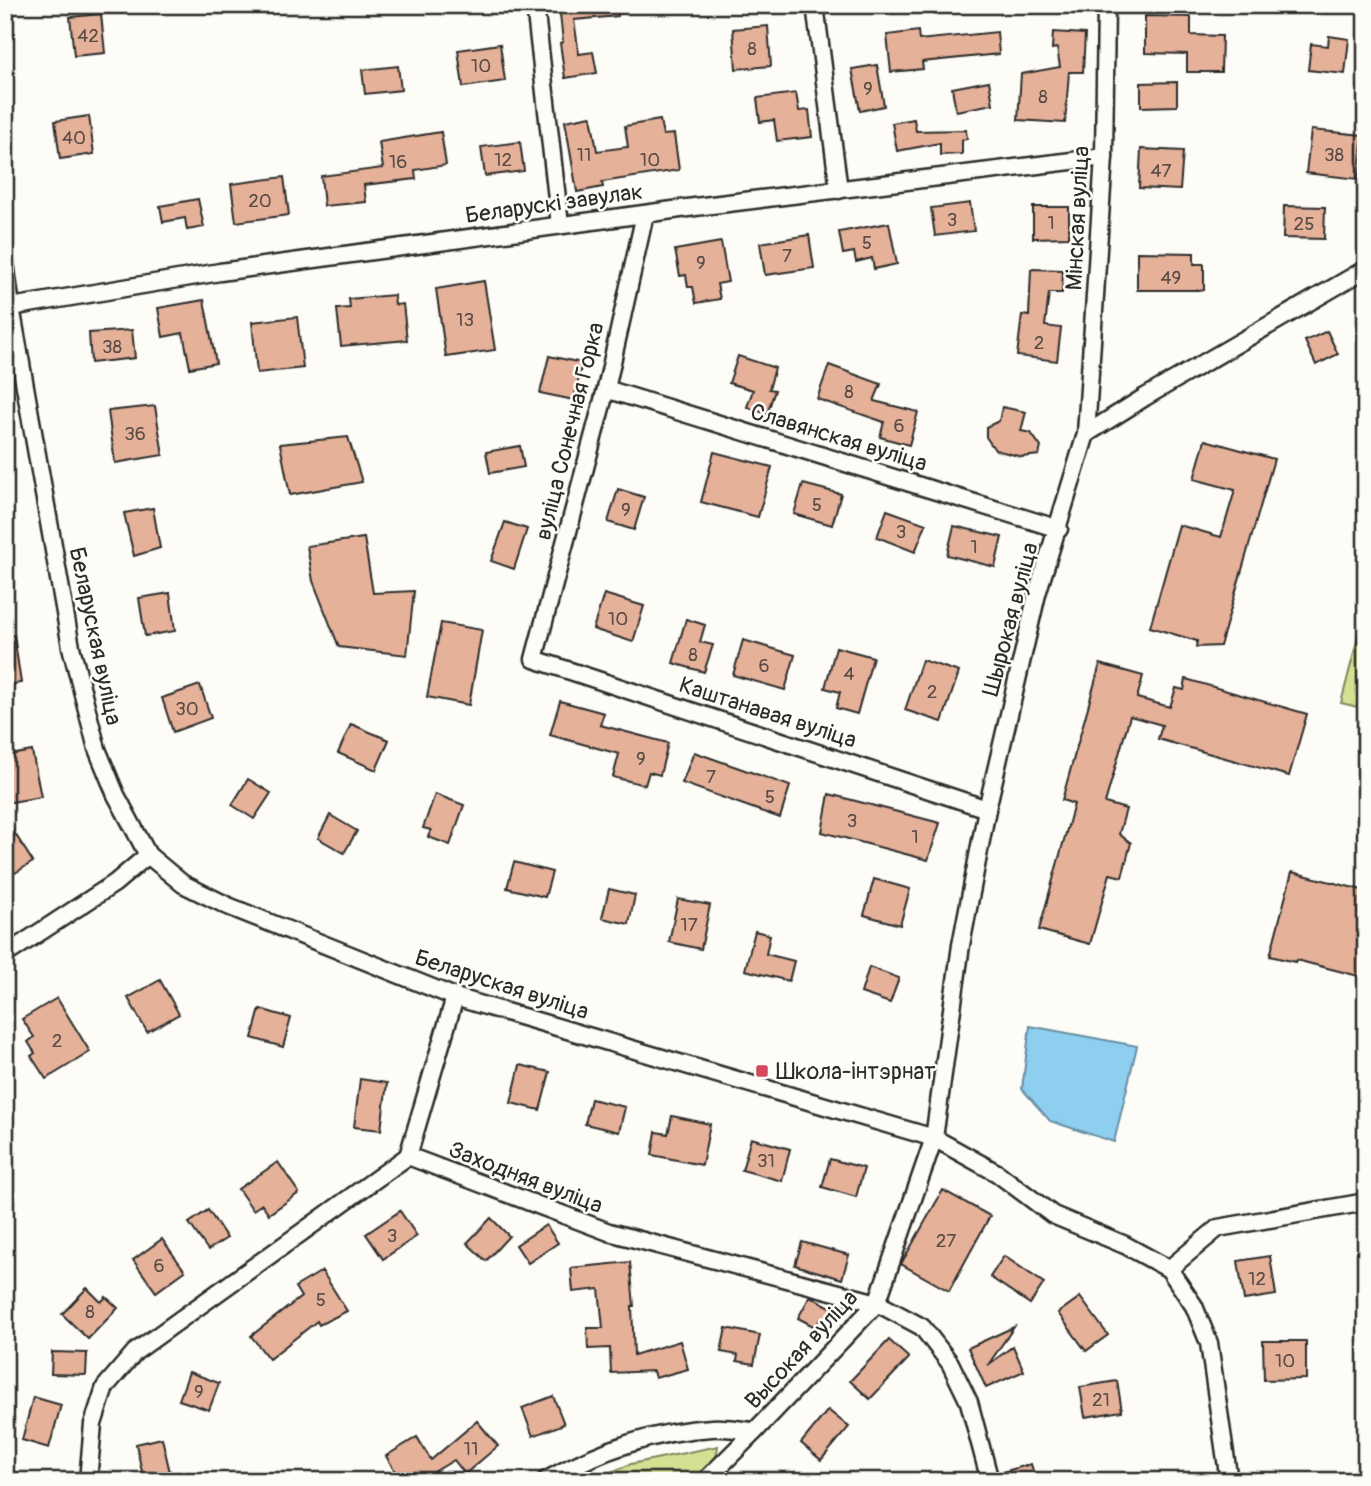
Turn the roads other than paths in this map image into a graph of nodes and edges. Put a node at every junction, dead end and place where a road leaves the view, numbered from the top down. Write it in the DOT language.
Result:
graph roads {
  1 [pos="535,5"];
  2 [pos="815,5"];
  3 [pos="1106,5"];
  4 [pos="1104,157"];
  5 [pos="839,190"];
  6 [pos="645,214"];
  7 [pos="560,225"];
  8 [pos="5,262"];
  9 [pos="1366,269"];
  10 [pos="11,307"];
  11 [pos="606,389"];
  12 [pos="1086,434"];
  13 [pos="1059,529"];
  14 [pos="534,659"];
  15 [pos="986,809"];
  16 [pos="148,855"];
  17 [pos="5,956"];
  18 [pos="455,997"];
  19 [pos="934,1138"];
  20 [pos="408,1156"];
  21 [pos="1366,1202"];
  22 [pos="1169,1269"];
  23 [pos="877,1303"];
  24 [pos="755,1431"];
  25 [pos="88,1481"];
  26 [pos="545,1481"];
  27 [pos="705,1481"];
  28 [pos="990,1481"];
  29 [pos="1229,1481"];
  1 -- 7 [label="street"];
  2 -- 5 [label="street"];
  3 -- 4 [label="street, Мінская вуліца"];
  4 -- 5 [label="street, Беларускі завулак"];
  4 -- 12 [label="street, Мінская вуліца"];
  5 -- 6 [label="street, Беларускі завулак"];
  6 -- 7 [label="street, Беларускі завулак"];
  6 -- 11 [label="street, вуліца Сонечная Горка"];
  7 -- 10 [label="street, Беларускі завулак"];
  8 -- 10 [label="street, Беларуская вуліца"];
  9 -- 12 [label="street"];
  10 -- 16 [label="street, Беларуская вуліца"];
  11 -- 13 [label="street, Славянская вуліца"];
  11 -- 14 [label="street, вуліца Сонечная Горка"];
  12 -- 13 [label="street, Шырокая вуліца"];
  13 -- 15 [label="street, Шырокая вуліца"];
  14 -- 15 [label="street, Каштанавая вуліца"];
  15 -- 19 [label="street, Шырокая вуліца"];
  16 -- 17 [label="street"];
  16 -- 18 [label="street, Беларуская вуліца"];
  18 -- 19 [label="street, Беларуская вуліца"];
  18 -- 20 [label="street"];
  19 -- 22 [label="street, Беларуская вуліца"];
  19 -- 23 [label="street, Высокая вуліца"];
  20 -- 23 [label="street, Заходняя вуліца"];
  20 -- 25 [label="street"];
  21 -- 22 [label="street"];
  22 -- 29 [label="street, Беларуская вуліца"];
  23 -- 24 [label="street, Высокая вуліца"];
  23 -- 28 [label="street, Заходняя вуліца"];
  24 -- 26 [label="street, Высокая вуліца"];
  24 -- 27 [label="street, Высокая вуліца"];
}
